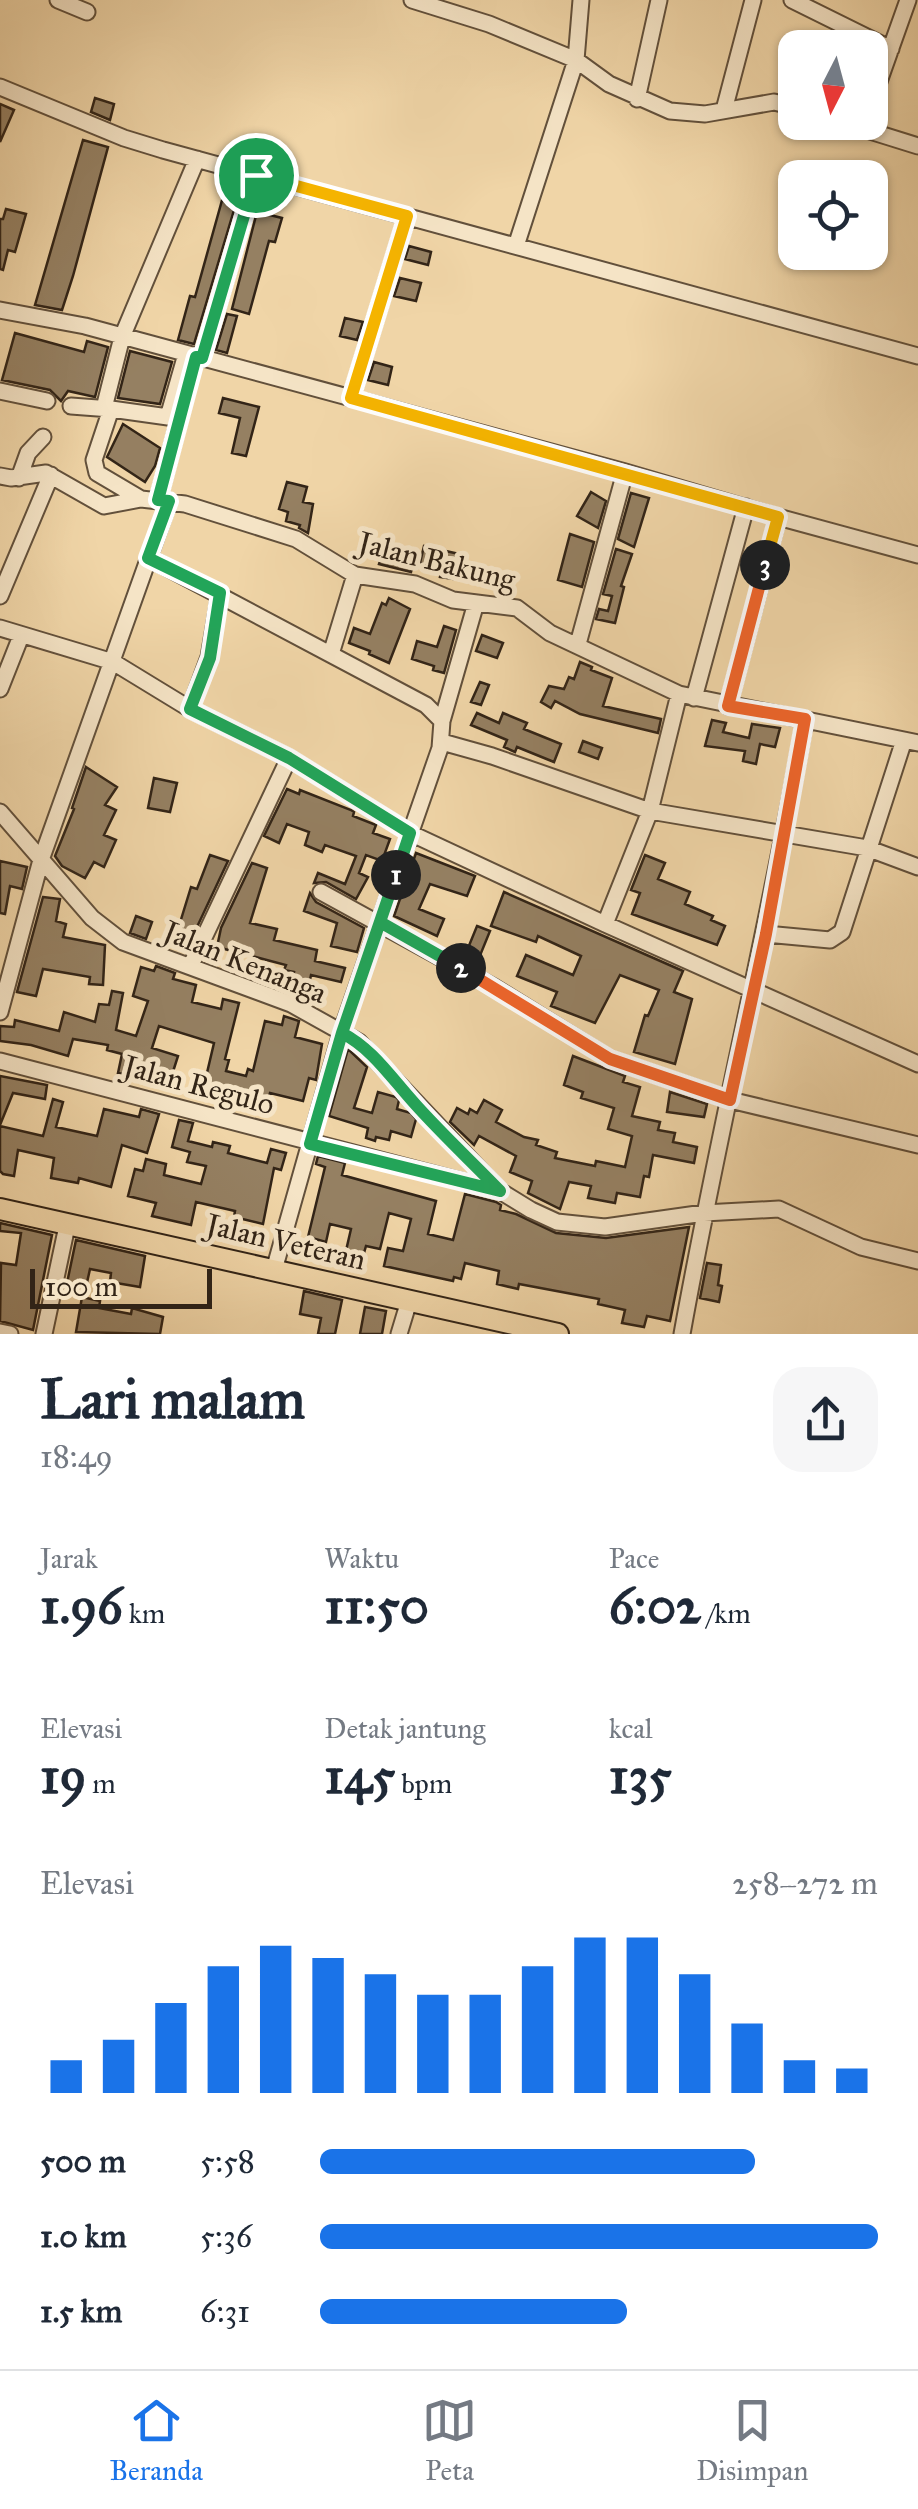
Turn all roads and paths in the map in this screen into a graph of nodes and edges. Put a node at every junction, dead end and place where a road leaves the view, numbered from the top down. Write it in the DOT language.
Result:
graph roads {
  1 [pos="58,0"];
  2 [pos="412,0"];
  3 [pos="581,0"];
  4 [pos="659,0"];
  5 [pos="753,0"];
  6 [pos="792,0"];
  7 [pos="908,0"];
  8 [pos="88,12"];
  9 [pos="891,49"];
  10 [pos="888,57"];
  11 [pos="576,60"];
  12 [pos="0,87"];
  13 [pos="638,99"];
  14 [pos="778,103"];
  15 [pos="724,110"];
  16 [pos="888,135"];
  17 [pos="918,146"];
  18 [pos="196,159"];
  19 [pos="256,175"];
  20 [pos="407,216"];
  21 [pos="516,246"];
  22 [pos="0,310"];
  23 [pos="122,337"];
  24 [pos="195,356"];
  25 [pos="918,356"];
  26 [pos="0,390"];
  27 [pos="351,398"];
  28 [pos="47,401"];
  29 [pos="71,406"];
  30 [pos="107,409"];
  31 [pos="43,437"];
  32 [pos="625,472"];
  33 [pos="0,476"];
  34 [pos="51,476"];
  35 [pos="18,478"];
  36 [pos="141,499"];
  37 [pos="164,501"];
  38 [pos="746,507"];
  39 [pos="778,517"];
  40 [pos="918,555"];
  41 [pos="148,558"];
  42 [pos="355,575"];
  43 [pos="220,593"];
  44 [pos="0,596"];
  45 [pos="476,603"];
  46 [pos="0,628"];
  47 [pos="21,636"];
  48 [pos="578,644"];
  49 [pos="332,654"];
  50 [pos="113,662"];
  51 [pos="0,689"];
  52 [pos="687,696"];
  53 [pos="728,706"];
  54 [pos="190,709"];
  55 [pos="805,719"];
  56 [pos="442,721"];
  57 [pos="442,742"];
  58 [pos="911,742"];
  59 [pos="289,758"];
  60 [pos="650,810"];
  61 [pos="0,812"];
  62 [pos="410,833"];
  63 [pos="784,834"];
  64 [pos="867,848"];
  65 [pos="40,860"];
  66 [pos="918,867"];
  67 [pos="320,892"];
  68 [pos="380,922"];
  69 [pos="605,924"];
  70 [pos="766,934"];
  71 [pos="7,961"];
  72 [pos="191,965"];
  73 [pos="754,991"];
  74 [pos="0,1012"];
  75 [pos="342,1033"];
  76 [pos="0,1060"];
  77 [pos="918,1064"];
  78 [pos="730,1100"];
  79 [pos="310,1144"];
  80 [pos="918,1145"];
  81 [pos="500,1191"];
  82 [pos="0,1209"];
  83 [pos="704,1212"];
  84 [pos="67,1226"];
  85 [pos="918,1261"];
  86 [pos="274,1270"];
  87 [pos="408,1301"];
  88 [pos="0,1332"];
  89 [pos="10,1334"];
  90 [pos="44,1334"];
  91 [pos="399,1334"];
  92 [pos="558,1334"];
  93 [pos="682,1334"];
  1 -- 8 [label="street"];
  2 -- 11 [label="street"];
  3 -- 11 [label="street"];
  4 -- 13 [label="street"];
  5 -- 15 [label="street"];
  6 -- 9 [label="street"];
  7 -- 9 [label="street"];
  9 -- 10 [label="street"];
  11 -- 13 [label="street"];
  11 -- 21 [label="street"];
  12 -- 18 [label="street"];
  13 -- 15 [label="street"];
  14 -- 15 [label="street"];
  16 -- 17 [label="street"];
  18 -- 19 [label="street"];
  18 -- 23 [label="street"];
  19 -- 20 [label="street"];
  19 -- 24 [label="street"];
  20 -- 21 [label="street"];
  20 -- 27 [label="street"];
  21 -- 25 [label="street"];
  22 -- 23 [label="street"];
  23 -- 24 [label="street"];
  23 -- 30 [label="street"];
  24 -- 27 [label="street"];
  24 -- 30 [label="street"];
  24 -- 37 [label="street"];
  26 -- 28 [label="street"];
  27 -- 32 [label="street"];
  29 -- 30 [label="street"];
  30 -- 36 [label="street"];
  31 -- 35 [label="street"];
  32 -- 38 [label="street"];
  32 -- 48 [label="street"];
  33 -- 35 [label="street"];
  34 -- 35 [label="street"];
  34 -- 36 [label="street, Jalan Bakung"];
  34 -- 44 [label="street"];
  36 -- 37 [label="street, Jalan Bakung"];
  37 -- 41 [label="street"];
  37 -- 42 [label="street, Jalan Bakung"];
  38 -- 39 [label="street"];
  38 -- 52 [label="street"];
  39 -- 40 [label="street"];
  39 -- 53 [label="street"];
  41 -- 43 [label="street"];
  41 -- 50 [label="street"];
  42 -- 45 [label="street, Jalan Bakung"];
  42 -- 49 [label="street"];
  43 -- 49 [label="street"];
  43 -- 54 [label="street"];
  45 -- 48 [label="street, Jalan Bakung"];
  45 -- 56 [label="street"];
  46 -- 47 [label="street"];
  47 -- 50 [label="street"];
  47 -- 51 [label="street"];
  48 -- 52 [label="street, Jalan Bakung"];
  49 -- 56 [label="street"];
  50 -- 54 [label="street"];
  50 -- 65 [label="street"];
  52 -- 53 [label="street, Jalan Bakung"];
  52 -- 60 [label="street"];
  53 -- 55 [label="street, Jalan Bakung"];
  54 -- 59 [label="street"];
  55 -- 58 [label="street, Jalan Bakung"];
  55 -- 63 [label="street"];
  56 -- 57 [label="street"];
  57 -- 60 [label="street"];
  57 -- 62 [label="street"];
  58 -- 64 [label="street"];
  59 -- 62 [label="street"];
  59 -- 72 [label="street"];
  60 -- 63 [label="street"];
  60 -- 69 [label="street"];
  61 -- 65 [label="street, Jalan Kenanga"];
  62 -- 68 [label="street"];
  62 -- 69 [label="street"];
  63 -- 64 [label="street"];
  63 -- 70 [label="street"];
  64 -- 66 [label="street"];
  64 -- 70 [label="street"];
  65 -- 71 [label="street"];
  65 -- 72 [label="street, Jalan Kenanga"];
  67 -- 68 [label="street"];
  68 -- 75 [label="street"];
  68 -- 78 [label="street"];
  69 -- 73 [label="street"];
  70 -- 73 [label="street"];
  71 -- 74 [label="street"];
  72 -- 75 [label="street, Jalan Kenanga"];
  73 -- 77 [label="street"];
  73 -- 78 [label="street"];
  75 -- 79 [label="street"];
  75 -- 81 [label="street, Jalan Kenanga"];
  76 -- 79 [label="street, Jalan Regulo"];
  78 -- 80 [label="street"];
  78 -- 83 [label="street"];
  79 -- 81 [label="street, Jalan Regulo"];
  79 -- 86 [label="street"];
  81 -- 83 [label="street, Jalan Kenanga"];
  82 -- 84 [label="main road, Jalan Veteran"];
  83 -- 85 [label="street, Jalan Kenanga"];
  83 -- 93 [label="street"];
  84 -- 86 [label="main road, Jalan Veteran"];
  84 -- 90 [label="street"];
  86 -- 87 [label="main road, Jalan Veteran"];
  87 -- 91 [label="street"];
  87 -- 92 [label="main road, Jalan Veteran"];
  88 -- 89 [label="street"];
}
